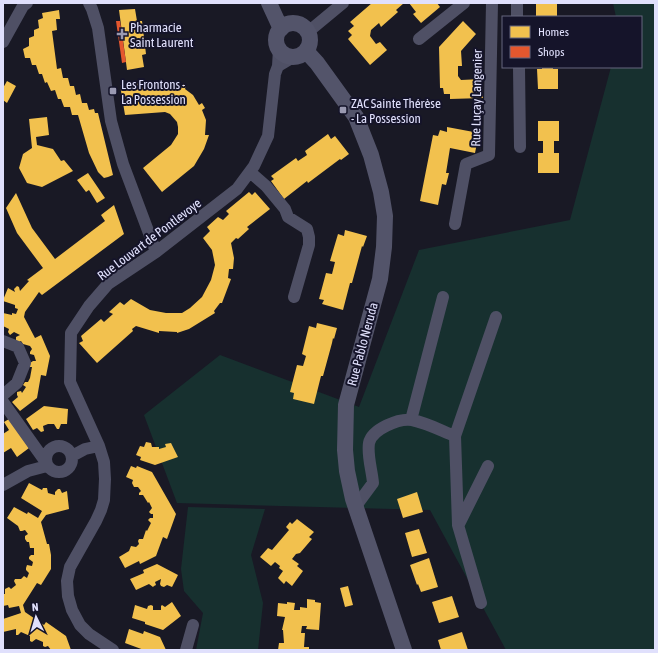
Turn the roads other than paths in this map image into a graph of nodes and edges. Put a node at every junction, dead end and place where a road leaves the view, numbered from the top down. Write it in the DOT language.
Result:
graph roads {
  1 [pos="27,3"];
  2 [pos="89,3"];
  3 [pos="269,3"];
  4 [pos="343,3"];
  5 [pos="492,3"];
  6 [pos="517,3"];
  7 [pos="456,5"];
  8 [pos="517,16"];
  9 [pos="281,29"];
  10 [pos="308,32"];
  11 [pos="419,38"];
  12 [pos="3,42"];
  13 [pos="279,49"];
  14 [pos="300,54"];
  15 [pos="278,66"];
  16 [pos="519,68"];
  17 [pos="520,147"];
  18 [pos="250,172"];
  19 [pos="455,224"];
  20 [pos="156,252"];
  21 [pos="294,296"];
  22 [pos="443,297"];
  23 [pos="496,317"];
  24 [pos="3,341"];
  25 [pos="3,395"];
  26 [pos="3,402"];
  27 [pos="411,420"];
  28 [pos="455,436"];
  29 [pos="99,446"];
  30 [pos="72,456"];
  31 [pos="46,464"];
  32 [pos="488,466"];
  33 [pos="3,485"];
  34 [pos="356,506"];
  35 [pos="458,525"];
  36 [pos="481,603"];
  37 [pos="193,625"];
  38 [pos="113,650"];
  39 [pos="186,650"];
  40 [pos="404,650"];
  1 -- 12 [label="street"];
  2 -- 20 [label="street"];
  3 -- 9 [label="main road"];
  4 -- 10 [label="street"];
  5 -- 19 [label="street, Rue Luçay Langenier"];
  6 -- 8 [label="street"];
  7 -- 11 [label="street"];
  9 -- 10 [label="main road"];
  9 -- 13 [label="main road"];
  10 -- 14 [label="main road"];
  13 -- 14 [label="main road"];
  13 -- 15 [label="street, Rue Louvart de Pontlevoye"];
  14 -- 15 [label="street"];
  14 -- 34 [label="main road, Rue Pablo Neruda"];
  15 -- 18 [label="street, Rue Louvart de Pontlevoye"];
  16 -- 17 [label="street"];
  18 -- 20 [label="street, Rue Louvart de Pontlevoye"];
  18 -- 21 [label="street"];
  20 -- 29 [label="street, Rue Louvart de Pontlevoye"];
  22 -- 27 [label="street"];
  23 -- 28 [label="street"];
  24 -- 25 [label="street"];
  26 -- 31 [label="street"];
  27 -- 28 [label="street"];
  27 -- 34 [label="street"];
  28 -- 35 [label="street"];
  29 -- 30 [label="street"];
  29 -- 38 [label="street, Rue Louvart de Pontlevoye"];
  30 -- 31 [label="street"];
  30 -- 31 [label="street"];
  31 -- 33 [label="street"];
  32 -- 35 [label="street"];
  34 -- 40 [label="main road, Rue Pablo Neruda"];
  35 -- 36 [label="street"];
  37 -- 39 [label="street"];
}
